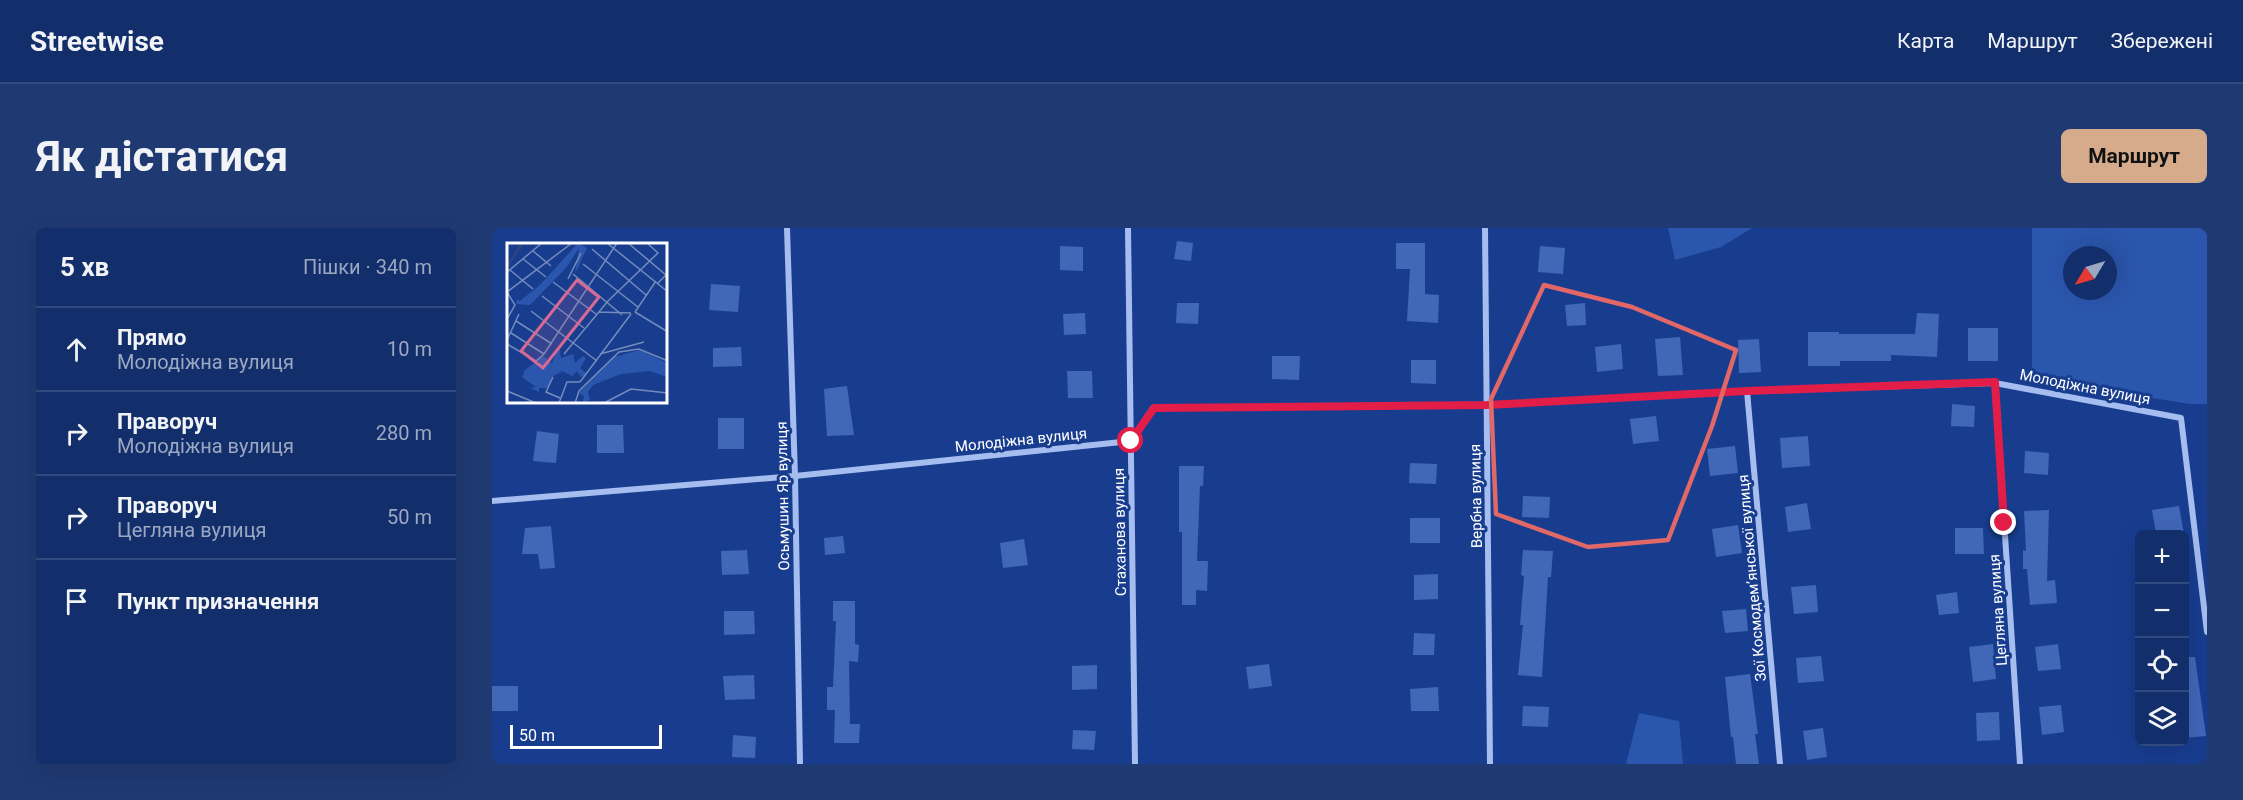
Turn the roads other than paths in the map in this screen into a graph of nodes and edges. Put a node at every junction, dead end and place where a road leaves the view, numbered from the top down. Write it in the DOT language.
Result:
graph roads {
  1 [pos="788,228"];
  2 [pos="1128,228"];
  3 [pos="1485,228"];
  4 [pos="1995,382"];
  5 [pos="1747,391"];
  6 [pos="1487,405"];
  7 [pos="1131,441"];
  8 [pos="795,476"];
  9 [pos="492,501"];
  10 [pos="2207,632"];
  11 [pos="800,764"];
  12 [pos="1135,764"];
  13 [pos="1490,764"];
  14 [pos="1780,764"];
  15 [pos="2020,764"];
  1 -- 8 [label="street, Осьмушин Яр вулиця"];
  2 -- 7 [label="street, Стаханова вулиця"];
  3 -- 6 [label="street, Вербна вулиця"];
  4 -- 5 [label="street, Молодіжна вулиця"];
  4 -- 10 [label="street, Молодіжна вулиця"];
  4 -- 15 [label="street, Цегляна вулиця"];
  5 -- 6 [label="street, Молодіжна вулиця"];
  5 -- 14 [label="street, Зої Космодем’янської вулиця"];
  6 -- 7 [label="street, Молодіжна вулиця"];
  6 -- 13 [label="street, Вербна вулиця"];
  7 -- 8 [label="street, Молодіжна вулиця"];
  7 -- 12 [label="street, Стаханова вулиця"];
  8 -- 9 [label="street, Молодіжна вулиця"];
  8 -- 11 [label="street, Осьмушин Яр вулиця"];
}
